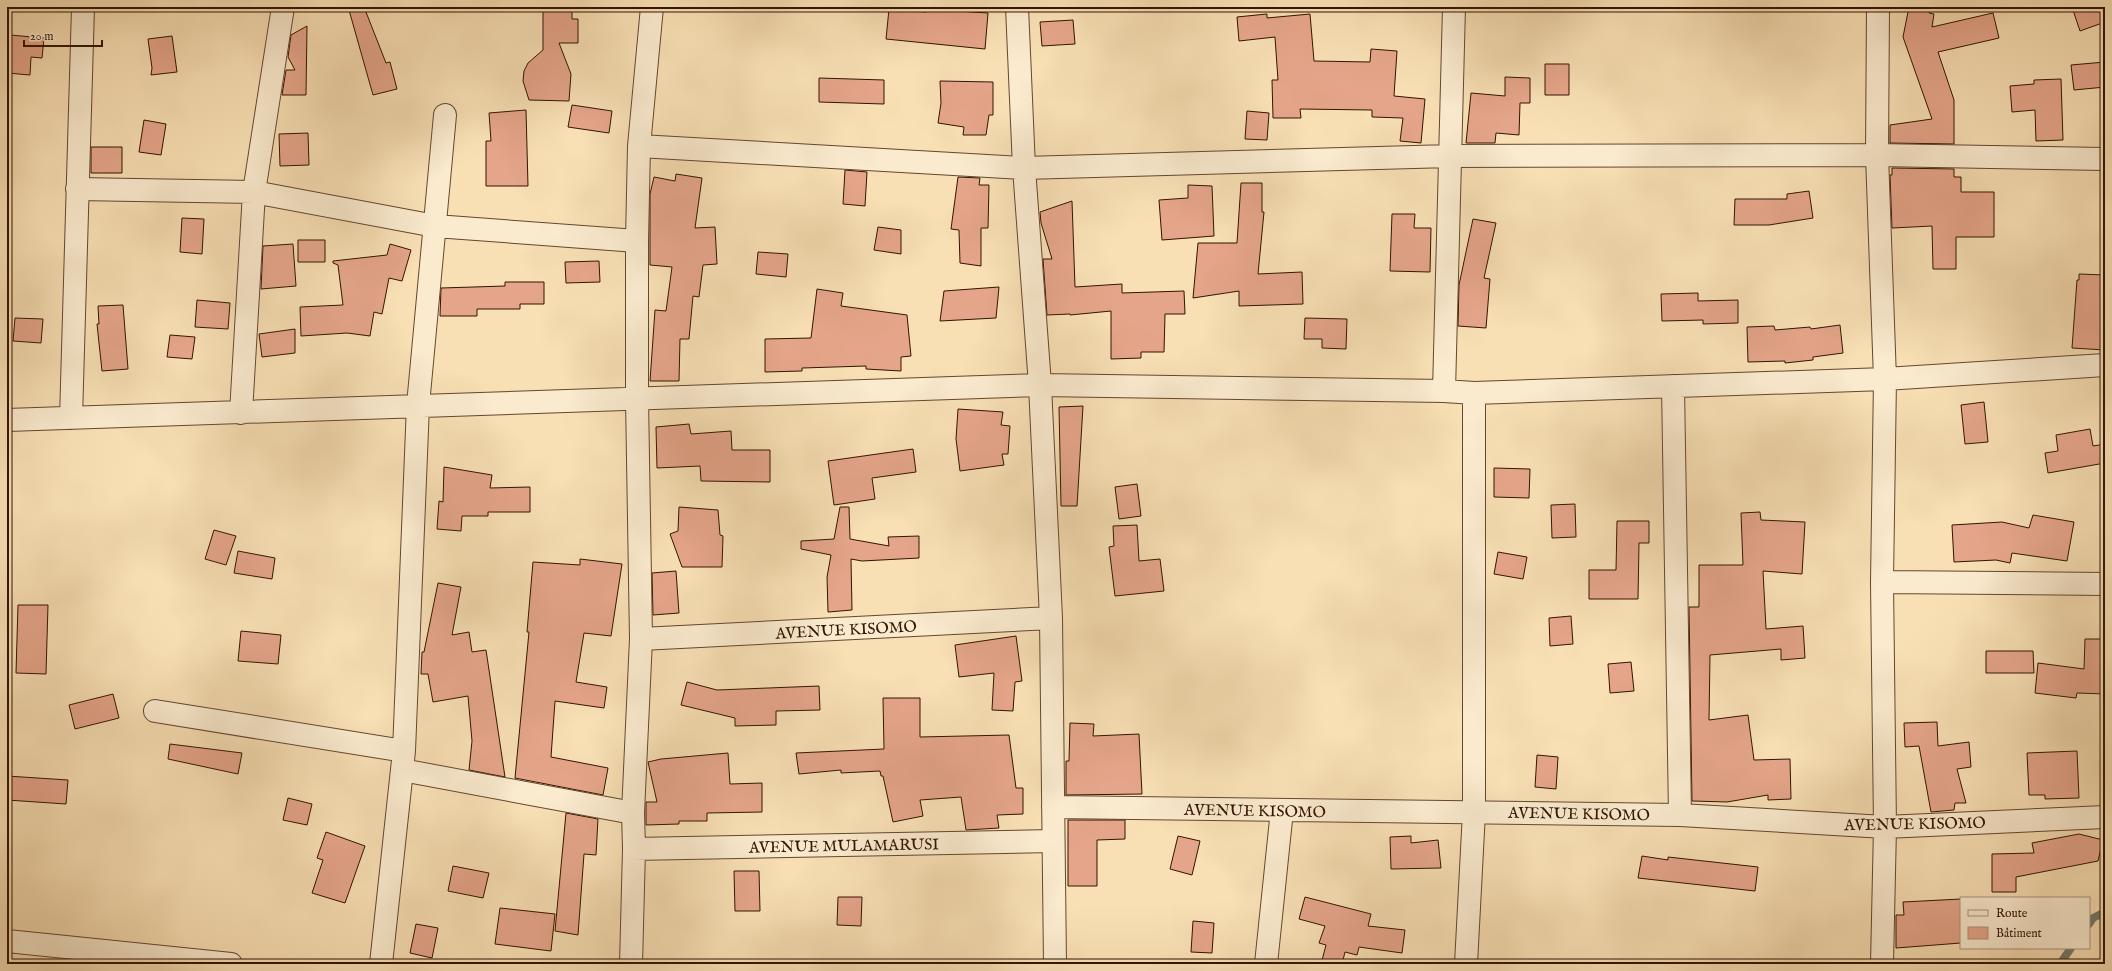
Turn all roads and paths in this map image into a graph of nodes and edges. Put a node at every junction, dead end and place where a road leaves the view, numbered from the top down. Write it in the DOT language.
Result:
graph roads {
  1 [pos="83,7"];
  2 [pos="283,7"];
  3 [pos="652,7"];
  4 [pos="1016,7"];
  5 [pos="1454,7"];
  6 [pos="1878,7"];
  7 [pos="445,115"];
  8 [pos="639,146"];
  9 [pos="1878,155"];
  10 [pos="1450,156"];
  11 [pos="2105,159"];
  12 [pos="1024,168"];
  13 [pos="77,189"];
  14 [pos="254,192"];
  15 [pos="435,226"];
  16 [pos="637,241"];
  17 [pos="2105,365"];
  18 [pos="1885,379"];
  19 [pos="1040,384"];
  20 [pos="1673,386"];
  21 [pos="1444,390"];
  22 [pos="1474,393"];
  23 [pos="637,398"];
  24 [pos="418,405"];
  25 [pos="241,413"];
  26 [pos="71,418"];
  27 [pos="7,420"];
  28 [pos="1882,582"];
  29 [pos="2105,584"];
  30 [pos="1051,618"];
  31 [pos="641,639"];
  32 [pos="155,711"];
  33 [pos="403,760"];
  34 [pos="1053,807"];
  35 [pos="1282,810"];
  36 [pos="1474,812"];
  37 [pos="633,813"];
  38 [pos="1680,815"];
  39 [pos="2105,817"];
  40 [pos="1885,827"];
  41 [pos="1053,841"];
  42 [pos="634,850"];
  43 [pos="7,941"];
  44 [pos="231,964"];
  45 [pos="381,964"];
  46 [pos="631,964"];
  47 [pos="1055,964"];
  48 [pos="1266,964"];
  49 [pos="1466,964"];
  50 [pos="1882,964"];
  1 -- 13 [label="street"];
  2 -- 14 [label="street"];
  3 -- 8 [label="street"];
  4 -- 12 [label="street"];
  5 -- 10 [label="street"];
  6 -- 9 [label="street"];
  7 -- 15 [label="street"];
  8 -- 12 [label="street"];
  8 -- 16 [label="street"];
  9 -- 10 [label="street"];
  9 -- 11 [label="street"];
  9 -- 18 [label="street"];
  10 -- 12 [label="street"];
  10 -- 21 [label="street"];
  12 -- 19 [label="street"];
  13 -- 14 [label="street"];
  13 -- 26 [label="street"];
  14 -- 15 [label="street"];
  14 -- 25 [label="street"];
  15 -- 16 [label="street"];
  15 -- 24 [label="street"];
  16 -- 23 [label="street"];
  17 -- 18 [label="street"];
  18 -- 20 [label="street"];
  18 -- 28 [label="street"];
  19 -- 21 [label="street"];
  19 -- 23 [label="street"];
  19 -- 30 [label="street"];
  20 -- 22 [label="street"];
  20 -- 38 [label="street"];
  21 -- 22 [label="street"];
  22 -- 36 [label="street"];
  23 -- 24 [label="street"];
  23 -- 31 [label="street"];
  24 -- 25 [label="street"];
  24 -- 33 [label="street"];
  25 -- 26 [label="street"];
  26 -- 27 [label="street"];
  28 -- 29 [label="street"];
  28 -- 40 [label="street"];
  30 -- 31 [label="street, AVENUE KISOMO"];
  30 -- 34 [label="street"];
  31 -- 37 [label="street"];
  32 -- 33 [label="street"];
  33 -- 37 [label="street"];
  33 -- 45 [label="street"];
  34 -- 35 [label="street, AVENUE KISOMO"];
  34 -- 41 [label="street"];
  35 -- 36 [label="street, AVENUE KISOMO"];
  35 -- 48 [label="street"];
  36 -- 38 [label="street, AVENUE KISOMO"];
  36 -- 49 [label="street"];
  37 -- 42 [label="street"];
  38 -- 40 [label="street, AVENUE KISOMO"];
  39 -- 40 [label="street, AVENUE KISOMO"];
  40 -- 50 [label="street"];
  41 -- 42 [label="street, AVENUE MULAMARUSI"];
  41 -- 47 [label="street"];
  42 -- 46 [label="street"];
  43 -- 44 [label="street"];
}
